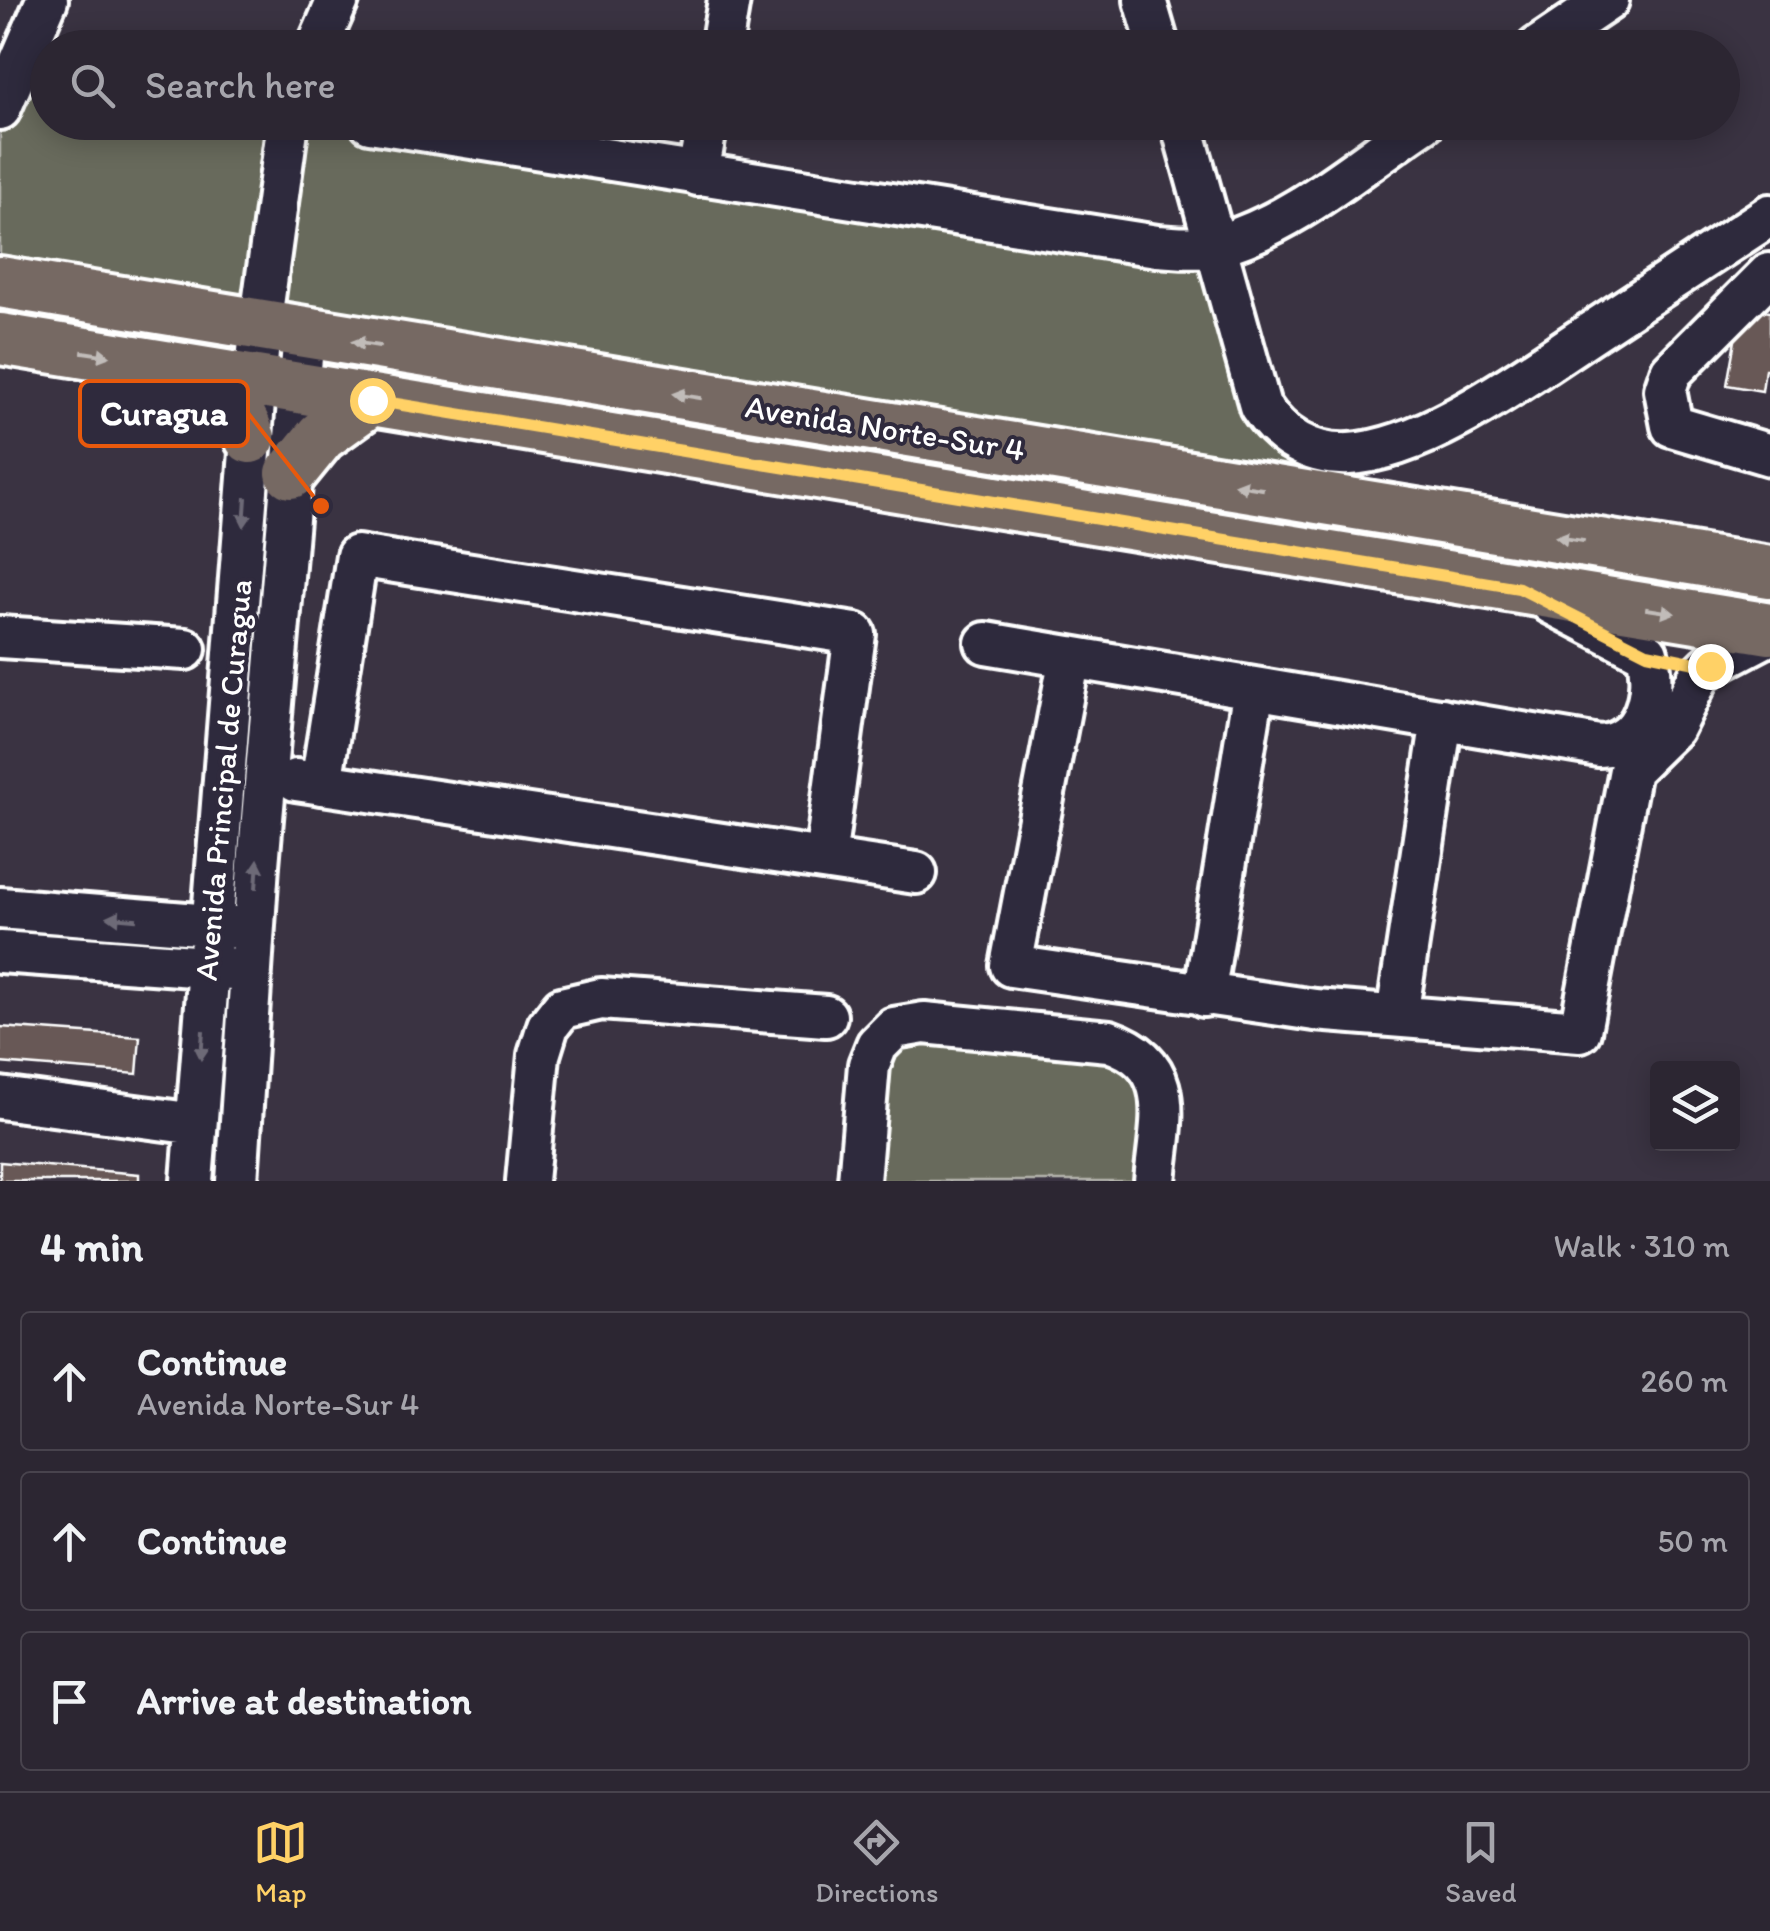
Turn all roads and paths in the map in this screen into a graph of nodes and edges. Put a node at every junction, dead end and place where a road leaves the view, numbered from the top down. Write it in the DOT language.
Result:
graph roads {
  1 [pos="46,0"];
  2 [pos="338,0"];
  3 [pos="729,0"];
  4 [pos="1145,0"];
  5 [pos="1608,0"];
  6 [pos="35,30"];
  7 [pos="325,30"];
  8 [pos="724,30"];
  9 [pos="1154,30"];
  10 [pos="1564,30"];
  11 [pos="22,68"];
  12 [pos="0,109"];
  13 [pos="287,140"];
  14 [pos="479,140"];
  15 [pos="704,140"];
  16 [pos="1186,140"];
  17 [pos="1398,140"];
  18 [pos="698,176"];
  19 [pos="1770,214"];
  20 [pos="1216,246"];
  21 [pos="1768,274"];
  22 [pos="0,282"];
  23 [pos="282,330"];
  24 [pos="0,339"];
  25 [pos="182,368"];
  26 [pos="276,384"];
  27 [pos="372,400"];
  28 [pos="250,438"];
  29 [pos="1294,440"];
  30 [pos="1770,455"];
  31 [pos="291,472"];
  32 [pos="1302,495"];
  33 [pos="1770,572"];
  34 [pos="1519,588"];
  35 [pos="1770,632"];
  36 [pos="0,637"];
  37 [pos="986,643"];
  38 [pos="185,649"];
  39 [pos="1647,653"];
  40 [pos="1070,657"];
  41 [pos="1710,666"];
  42 [pos="1254,688"];
  43 [pos="1442,719"];
  44 [pos="1658,724"];
  45 [pos="225,771"];
  46 [pos="266,776"];
  47 [pos="322,784"];
  48 [pos="825,860"];
  49 [pos="916,873"];
  50 [pos="0,908"];
  51 [pos="212,926"];
  52 [pos="254,929"];
  53 [pos="0,952"];
  54 [pos="208,967"];
  55 [pos="251,970"];
  56 [pos="1204,996"];
  57 [pos="826,1016"];
  58 [pos="1397,1016"];
  59 [pos="0,1098"];
  60 [pos="196,1124"];
  61 [pos="192,1181"];
  62 [pos="237,1181"];
  63 [pos="527,1181"];
  64 [pos="859,1181"];
  65 [pos="1155,1181"];
  1 -- 6 [label="street"];
  2 -- 7 [label="street"];
  3 -- 8 [label="street"];
  4 -- 9 [label="street"];
  5 -- 10 [label="street"];
  11 -- 12 [label="street"];
  13 -- 23 [label="street"];
  14 -- 18 [label="street"];
  15 -- 18 [label="street"];
  16 -- 20 [label="street"];
  17 -- 20 [label="street"];
  18 -- 20 [label="street"];
  19 -- 29 [label="street"];
  20 -- 29 [label="street"];
  21 -- 30 [label="street"];
  22 -- 23 [label="main road, Avenida Norte-Sur 4"];
  23 -- 26 [label="street"];
  32 -- 23 [label="main road, Avenida Norte-Sur 4, one-way"];
  24 -- 25 [label="main road, Avenida Norte-Sur 4, one-way"];
  25 -- 26 [label="main road, Avenida Norte-Sur 4"];
  25 -- 28 [label="main road"];
  26 -- 27 [label="main road, Avenida Norte-Sur 4"];
  26 -- 28 [label="street, Avenida Principal de Curagua"];
  26 -- 31 [label="street, Avenida Principal de Curagua"];
  27 -- 31 [label="main road"];
  27 -- 34 [label="main road, Avenida Norte-Sur 4"];
  28 -- 45 [label="street, Avenida Principal de Curagua, one-way"];
  29 -- 32 [label="street"];
  31 -- 46 [label="street, Avenida Principal de Curagua"];
  33 -- 32 [label="main road, Avenida Norte-Sur 4, one-way"];
  34 -- 35 [label="main road, Avenida Norte-Sur 4, one-way"];
  34 -- 39 [label="street"];
  35 -- 41 [label="street"];
  36 -- 38 [label="street"];
  37 -- 40 [label="street"];
  39 -- 41 [label="street"];
  39 -- 44 [label="street"];
  40 -- 42 [label="street"];
  40 -- 56 [label="street"];
  41 -- 44 [label="street"];
  42 -- 43 [label="street"];
  42 -- 56 [label="street"];
  43 -- 44 [label="street"];
  43 -- 58 [label="street"];
  44 -- 58 [label="street"];
  45 -- 46 [label="street"];
  45 -- 51 [label="street, Avenida Principal de Curagua"];
  46 -- 47 [label="street"];
  52 -- 46 [label="street, Avenida Principal de Curagua, one-way"];
  47 -- 48 [label="street"];
  47 -- 48 [label="street"];
  48 -- 49 [label="street"];
  51 -- 50 [label="street, one-way"];
  51 -- 52 [label="street"];
  51 -- 54 [label="street, Avenida Principal de Curagua"];
  52 -- 55 [label="street, Avenida Principal de Curagua"];
  53 -- 54 [label="street"];
  54 -- 55 [label="street"];
  54 -- 60 [label="street, Avenida Principal de Curagua, one-way"];
  55 -- 62 [label="street, Avenida Principal de Curagua"];
  56 -- 58 [label="street"];
  57 -- 63 [label="street"];
  59 -- 60 [label="street"];
  60 -- 61 [label="street, Avenida Principal de Curagua"];
  64 -- 65 [label="street"];
}
